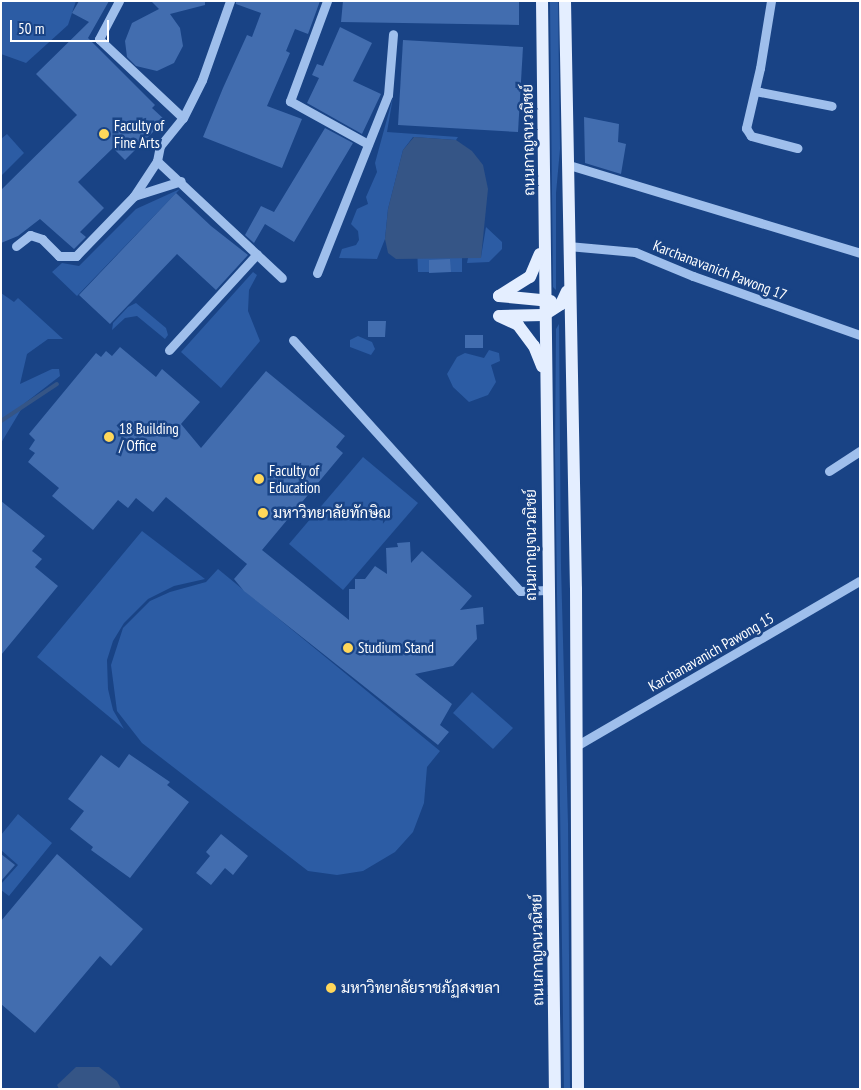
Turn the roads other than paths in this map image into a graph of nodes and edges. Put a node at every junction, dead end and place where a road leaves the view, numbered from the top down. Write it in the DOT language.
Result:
graph roads {
  1 [pos="119,1"];
  2 [pos="230,1"];
  3 [pos="327,1"];
  4 [pos="542,1"];
  5 [pos="565,1"];
  6 [pos="771,1"];
  7 [pos="393,34"];
  8 [pos="755,91"];
  9 [pos="832,106"];
  10 [pos="183,118"];
  11 [pos="368,144"];
  12 [pos="797,148"];
  13 [pos="157,161"];
  14 [pos="569,165"];
  15 [pos="180,181"];
  16 [pos="134,196"];
  17 [pos="546,234"];
  18 [pos="16,246"];
  19 [pos="568,246"];
  20 [pos="860,253"];
  21 [pos="257,254"];
  22 [pos="317,273"];
  23 [pos="282,278"];
  24 [pos="569,285"];
  25 [pos="544,299"];
  26 [pos="559,306"];
  27 [pos="544,315"];
  28 [pos="569,326"];
  29 [pos="860,335"];
  30 [pos="293,340"];
  31 [pos="169,350"];
  32 [pos="547,386"];
  33 [pos="860,451"];
  34 [pos="829,471"];
  35 [pos="860,581"];
  36 [pos="548,590"];
  37 [pos="576,746"];
  38 [pos="555,1089"];
  39 [pos="578,1089"];
  1 -- 10 [label="street"];
  2 -- 10 [label="street"];
  3 -- 11 [label="street"];
  4 -- 17 [label="main road, ถนนกาญจนวณิชย์"];
  5 -- 14 [label="main road"];
  6 -- 8 [label="street"];
  7 -- 11 [label="street"];
  8 -- 9 [label="street"];
  8 -- 12 [label="street"];
  10 -- 13 [label="street"];
  11 -- 22 [label="street"];
  13 -- 15 [label="street"];
  13 -- 16 [label="street"];
  14 -- 19 [label="main road"];
  14 -- 20 [label="street"];
  15 -- 16 [label="street"];
  15 -- 21 [label="street"];
  16 -- 18 [label="street"];
  17 -- 25 [label="main road, ถนนกาญจนวณิชย์"];
  17 -- 25 [label="main road"];
  19 -- 24 [label="main road"];
  19 -- 29 [label="street, Karchanavanich Pawong 17"];
  21 -- 23 [label="street"];
  21 -- 31 [label="street"];
  24 -- 26 [label="main road"];
  24 -- 28 [label="main road"];
  25 -- 26 [label="main road"];
  25 -- 27 [label="main road, ถนนกาญจนวณิชย์"];
  26 -- 27 [label="main road"];
  26 -- 28 [label="main road"];
  27 -- 32 [label="main road, ถนนกาญจนวณิชย์"];
  27 -- 32 [label="main road"];
  28 -- 37 [label="main road"];
  30 -- 36 [label="street"];
  32 -- 36 [label="main road, ถนนกาญจนวณิชย์"];
  33 -- 34 [label="street"];
  35 -- 37 [label="street, Karchanavanich Pawong 15"];
  36 -- 38 [label="main road, ถนนกาญจนวณิชย์"];
  37 -- 39 [label="main road"];
}
